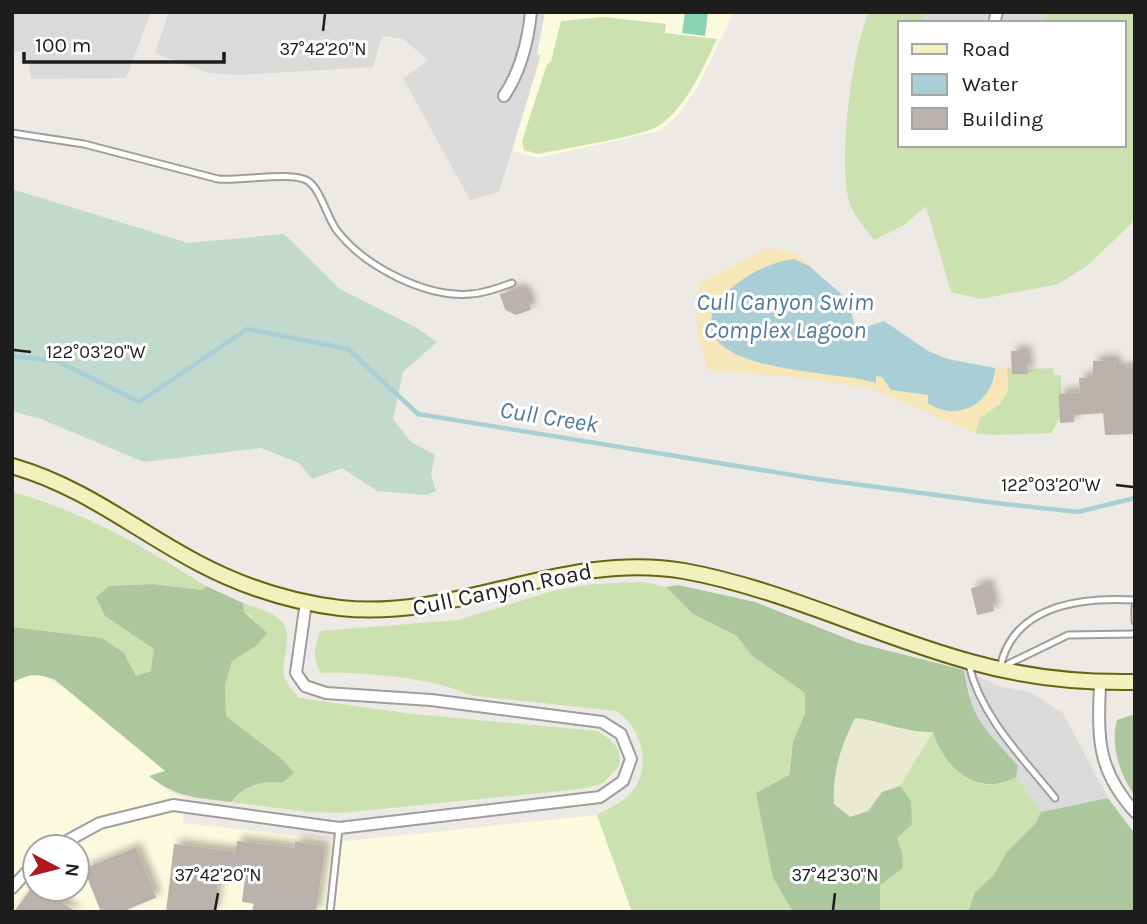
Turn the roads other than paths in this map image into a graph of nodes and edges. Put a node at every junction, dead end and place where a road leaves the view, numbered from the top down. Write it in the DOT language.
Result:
graph roads {
  1 [pos="531,12"];
  2 [pos="504,96"];
  3 [pos="12,133"];
  4 [pos="512,283"];
  5 [pos="12,466"];
  6 [pos="1135,600"];
  7 [pos="306,602"];
  8 [pos="1135,607"];
  9 [pos="1135,621"];
  10 [pos="1135,634"];
  11 [pos="969,662"];
  12 [pos="1000,668"];
  13 [pos="1135,682"];
  14 [pos="1100,683"];
  15 [pos="1055,798"];
  16 [pos="1135,812"];
  17 [pos="339,828"];
  18 [pos="82,833"];
  19 [pos="330,912"];
  1 -- 2 [label="street"];
  3 -- 4 [label="lane"];
  5 -- 7 [label="street, Cull Canyon Road"];
  6 -- 12 [label="lane"];
  7 -- 11 [label="street, Cull Canyon Road"];
  7 -- 17 [label="street"];
  8 -- 9 [label="lane"];
  10 -- 12 [label="lane"];
  11 -- 12 [label="street, Cull Canyon Road"];
  11 -- 15 [label="lane"];
  12 -- 14 [label="street, Cull Canyon Road"];
  13 -- 14 [label="street, Cull Canyon Road"];
  14 -- 16 [label="street"];
  17 -- 18 [label="street"];
  17 -- 19 [label="lane"];
}
